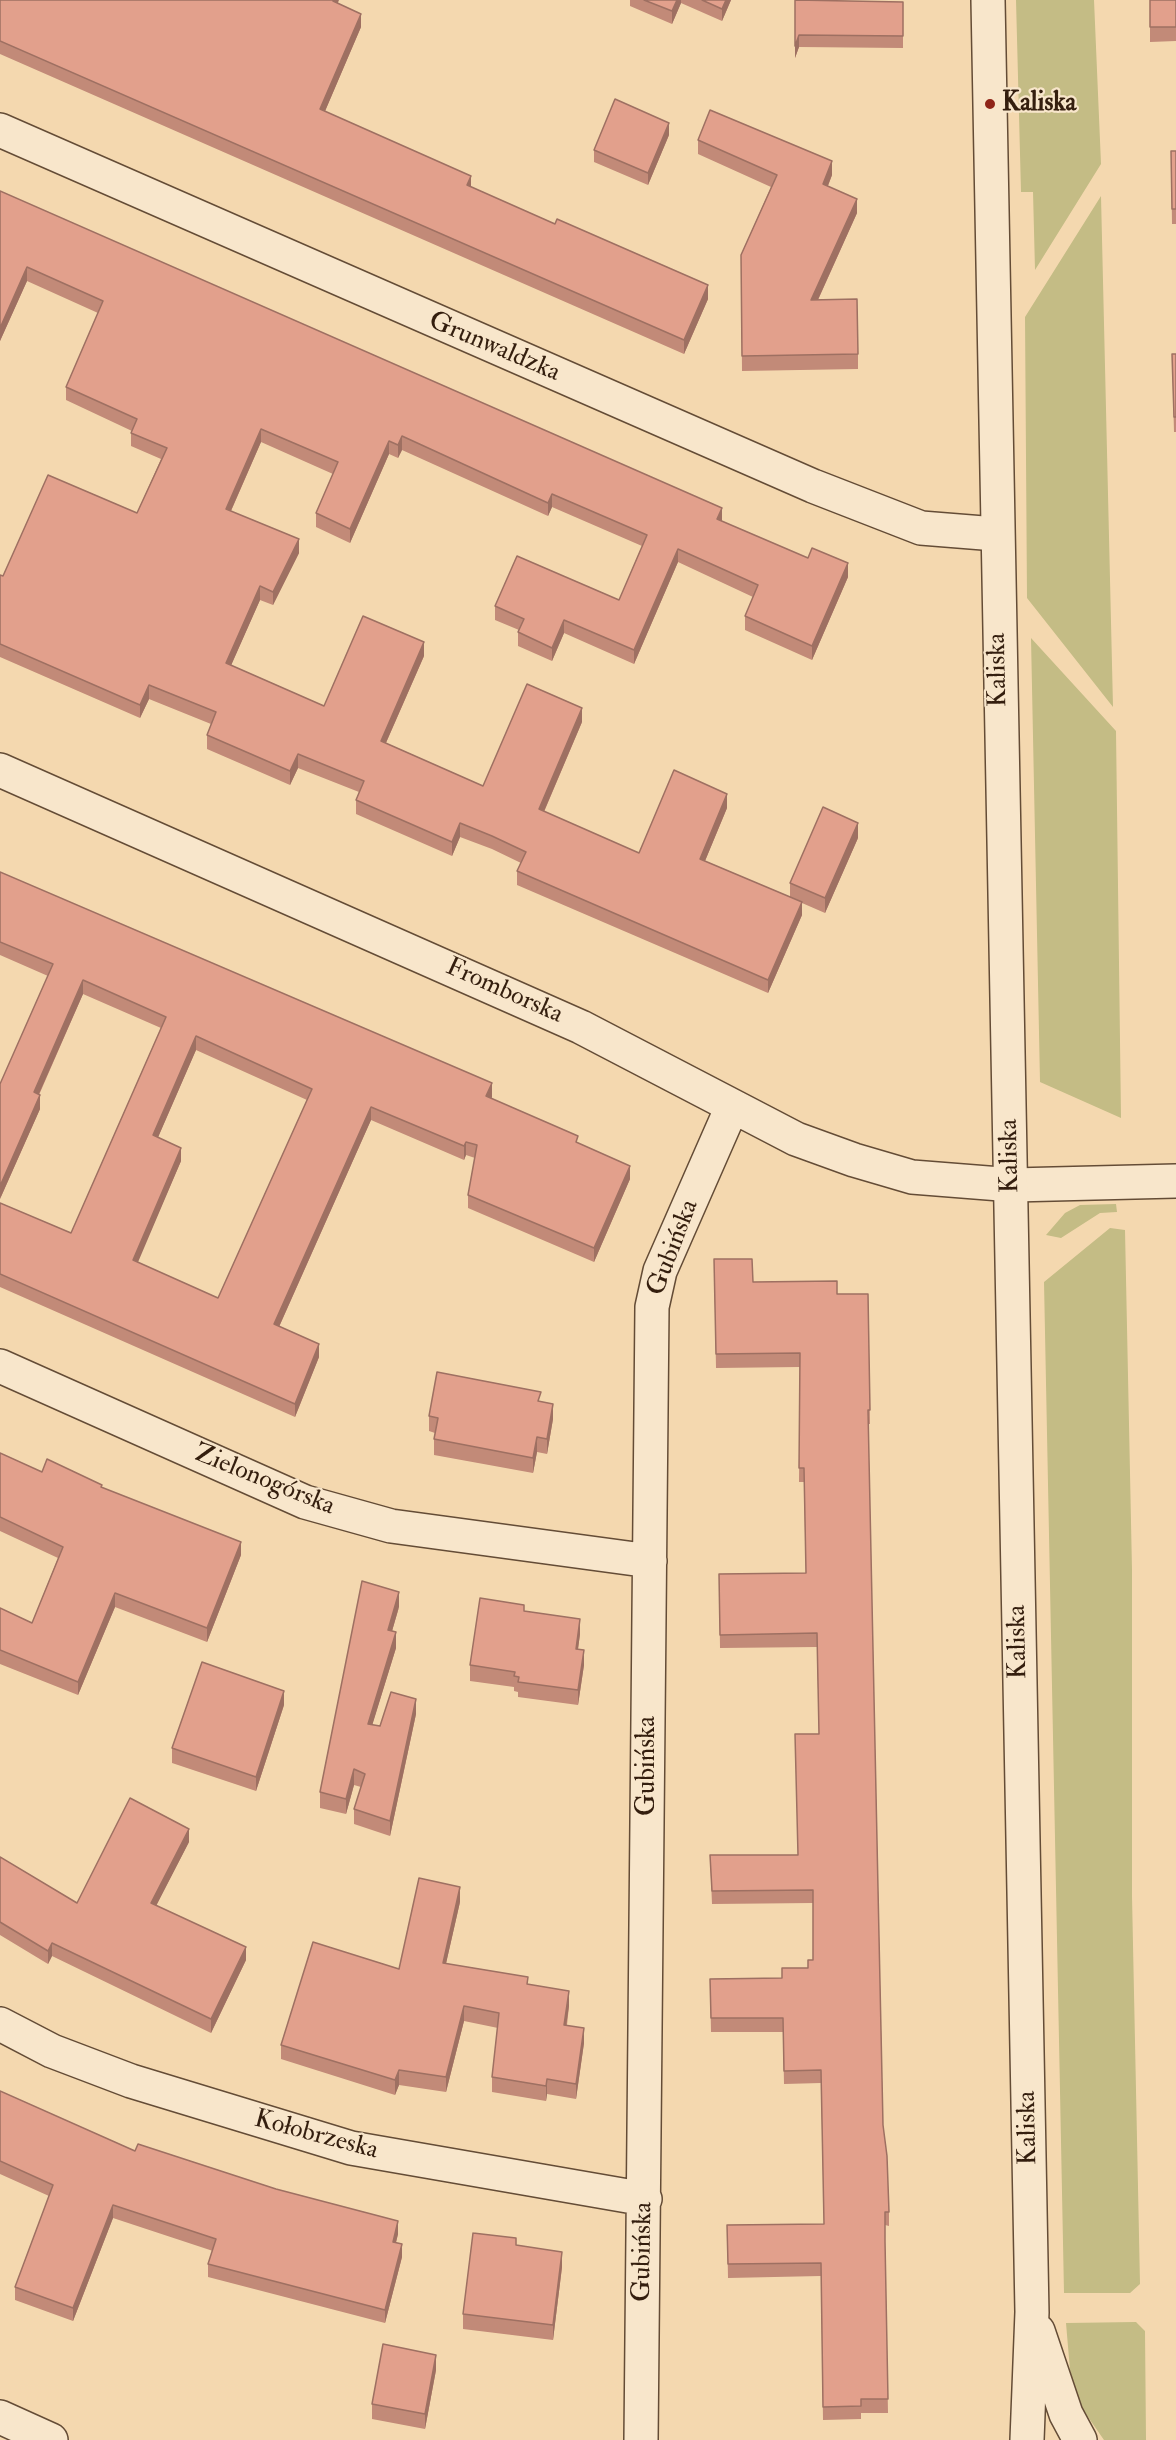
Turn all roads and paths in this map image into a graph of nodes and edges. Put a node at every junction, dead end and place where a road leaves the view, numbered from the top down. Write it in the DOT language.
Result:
graph roads {
  1 [pos="988,0"];
  2 [pos="0,130"];
  3 [pos="996,534"];
  4 [pos="0,770"];
  5 [pos="732,1107"];
  6 [pos="1176,1180"];
  7 [pos="1013,1185"];
  8 [pos="0,1366"];
  9 [pos="650,1561"];
  10 [pos="0,2024"];
  11 [pos="645,2199"];
  12 [pos="1032,2312"];
  13 [pos="0,2417"];
  14 [pos="51,2440"];
  15 [pos="641,2440"];
  16 [pos="1027,2440"];
  17 [pos="1080,2440"];
  1 -- 3 [label="street, Kaliska"];
  2 -- 3 [label="street, Grunwaldzka"];
  3 -- 7 [label="street, Kaliska"];
  4 -- 5 [label="street, Fromborska"];
  5 -- 7 [label="street, Fromborska"];
  5 -- 9 [label="street, Gubińska"];
  6 -- 7 [label="street, Fromborska"];
  7 -- 12 [label="street, Kaliska"];
  8 -- 9 [label="street, Zielonogórska"];
  9 -- 11 [label="street, Gubińska"];
  10 -- 11 [label="street, Kołobrzeska"];
  11 -- 15 [label="street, Gubińska"];
  12 -- 16 [label="street, Kaliska"];
  12 -- 17 [label="street, Kaliska"];
  13 -- 14 [label="street"];
}
